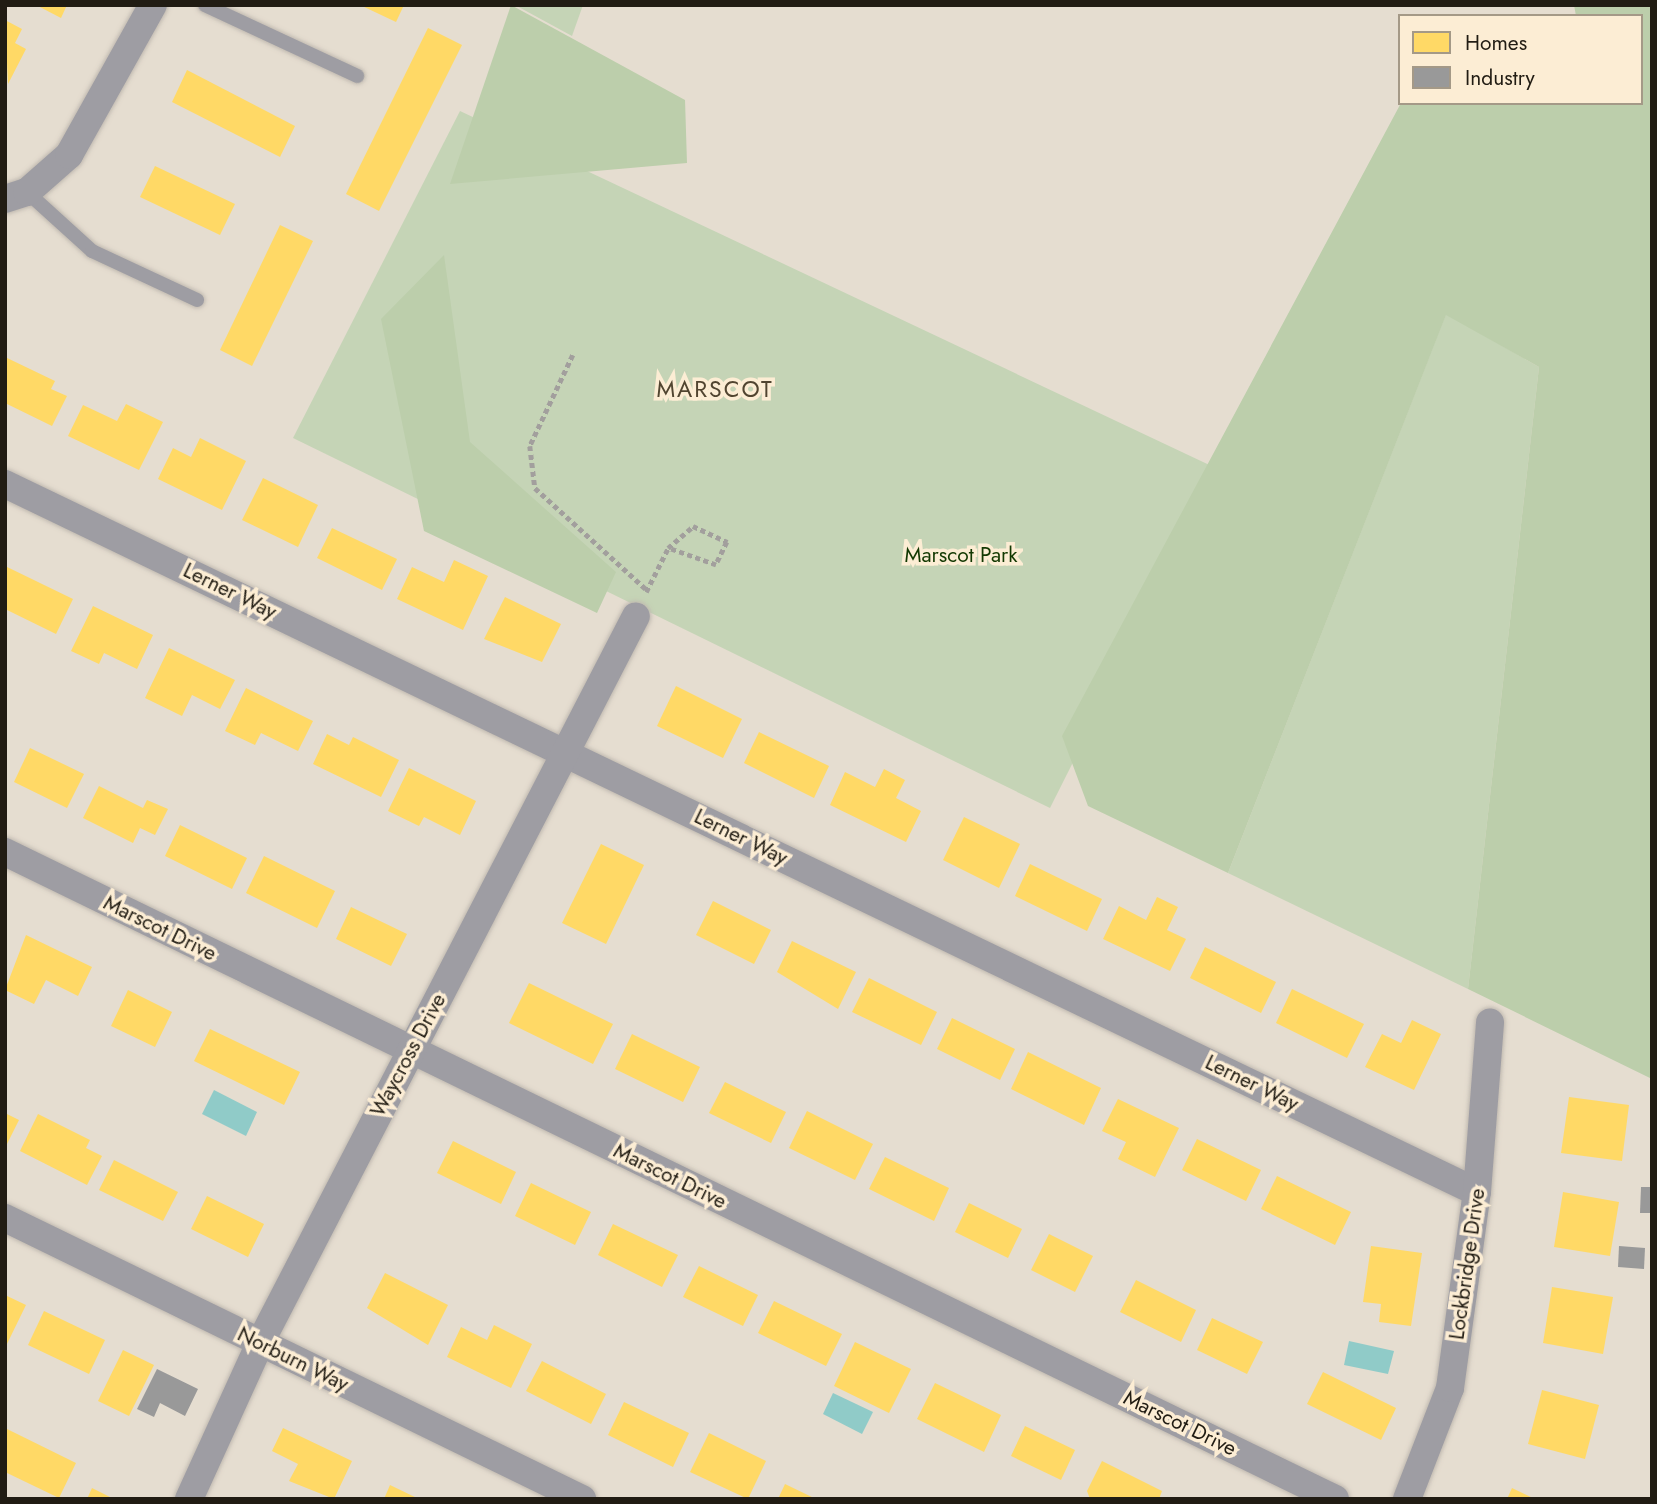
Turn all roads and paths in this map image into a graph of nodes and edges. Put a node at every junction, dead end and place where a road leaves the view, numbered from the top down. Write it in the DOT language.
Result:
graph roads {
  1 [pos="153,5"];
  2 [pos="205,5"];
  3 [pos="357,76"];
  4 [pos="16,196"];
  5 [pos="197,300"];
  6 [pos="573,355"];
  7 [pos="5,484"];
  8 [pos="668,548"];
  9 [pos="647,590"];
  10 [pos="636,616"];
  11 [pos="570,754"];
  12 [pos="5,852"];
  13 [pos="1490,1022"];
  14 [pos="410,1049"];
  15 [pos="1477,1192"];
  16 [pos="5,1218"];
  17 [pos="260,1343"];
  18 [pos="189,1499"];
  19 [pos="582,1499"];
  20 [pos="1335,1499"];
  21 [pos="1406,1499"];
  1 -- 4 [label="street"];
  2 -- 3 [label="lane"];
  4 -- 5 [label="lane"];
  6 -- 9 [label="path"];
  7 -- 11 [label="street, Lerner Way"];
  8 -- 8 [label="path"];
  8 -- 9 [label="path"];
  9 -- 10 [label="path"];
  10 -- 11 [label="street, Waycross Drive"];
  11 -- 14 [label="street, Waycross Drive"];
  11 -- 15 [label="street, Lerner Way"];
  12 -- 14 [label="street, Marscot Drive"];
  13 -- 15 [label="street, Lockbridge Drive"];
  14 -- 17 [label="street, Waycross Drive"];
  14 -- 20 [label="street, Marscot Drive"];
  15 -- 21 [label="street, Lockbridge Drive"];
  16 -- 17 [label="street, Norburn Way"];
  17 -- 18 [label="street, Waycross Drive"];
  17 -- 19 [label="street, Norburn Way"];
}
